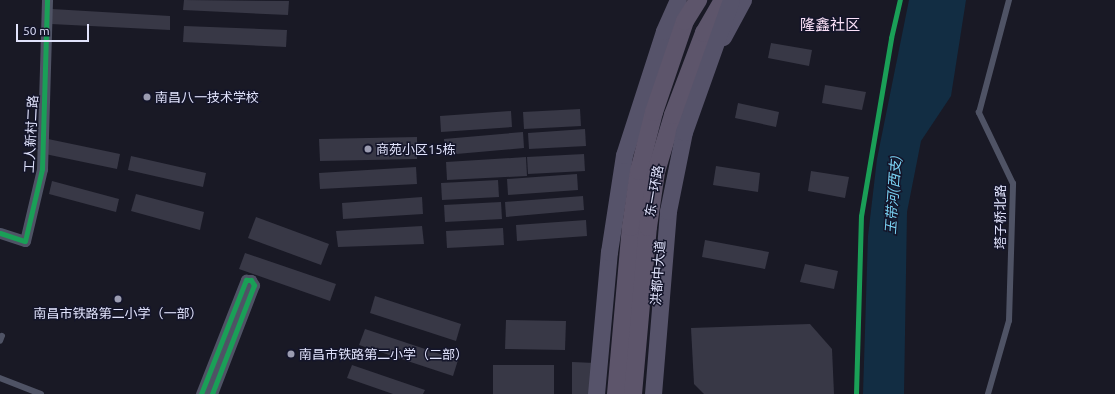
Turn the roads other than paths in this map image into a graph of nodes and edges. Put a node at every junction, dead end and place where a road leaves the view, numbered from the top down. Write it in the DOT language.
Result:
graph roads {
  1 [pos="47,0"];
  2 [pos="678,0"];
  3 [pos="687,0"];
  4 [pos="698,0"];
  5 [pos="724,0"];
  6 [pos="732,0"];
  7 [pos="743,0"];
  8 [pos="1009,0"];
  9 [pos="0,233"];
  10 [pos="0,378"];
  11 [pos="41,394"];
  12 [pos="202,394"];
  13 [pos="212,394"];
  14 [pos="596,394"];
  15 [pos="607,394"];
  16 [pos="616,394"];
  17 [pos="633,394"];
  18 [pos="649,394"];
  19 [pos="653,394"];
  20 [pos="988,394"];
  1 -- 9 [label="street, 工人新村二路"];
  2 -- 14 [label="main road"];
  3 -- 15 [label="main road"];
  4 -- 16 [label="highway, 东一环路"];
  5 -- 17 [label="highway, 东一环路"];
  6 -- 19 [label="main road, bridge"];
  7 -- 18 [label="main road, 洪都中大道"];
  8 -- 20 [label="lane, 塔子桥北路"];
  10 -- 11 [label="lane"];
  12 -- 13 [label="street"];
}
